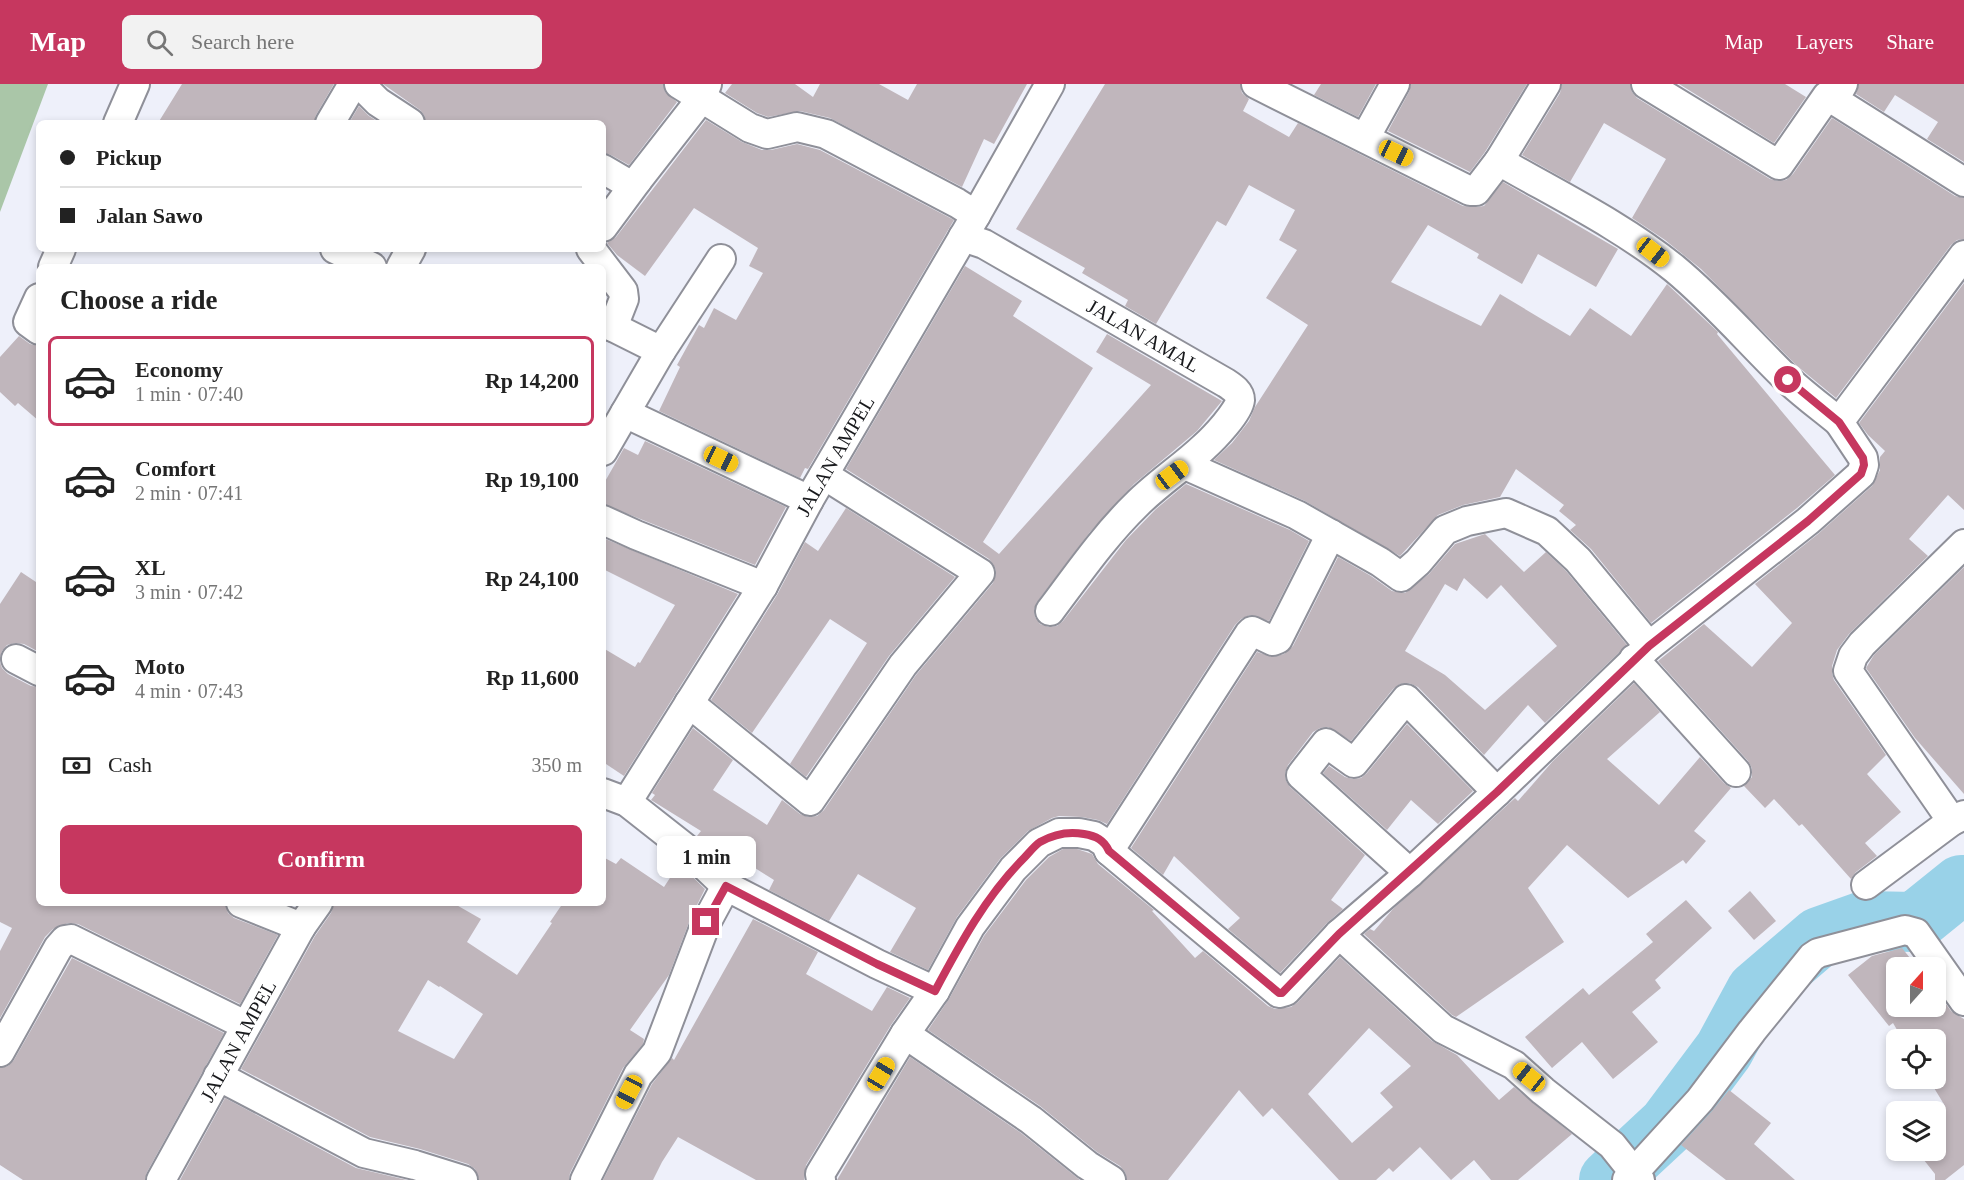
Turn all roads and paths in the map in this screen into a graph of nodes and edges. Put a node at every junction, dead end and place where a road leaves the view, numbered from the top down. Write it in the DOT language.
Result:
graph roads {
  1 [pos="135,84"];
  2 [pos="353,84"];
  3 [pos="360,84"];
  4 [pos="1050,84"];
  5 [pos="1256,84"];
  6 [pos="1395,84"];
  7 [pos="1546,84"];
  8 [pos="1646,84"];
  9 [pos="696,89"];
  10 [pos="1828,91"];
  11 [pos="119,120"];
  12 [pos="332,120"];
  13 [pos="405,120"];
  14 [pos="1365,138"];
  15 [pos="1499,161"];
  16 [pos="606,171"];
  17 [pos="637,181"];
  18 [pos="1964,182"];
  19 [pos="606,223"];
  20 [pos="970,226"];
  21 [pos="340,252"];
  22 [pos="593,252"];
  23 [pos="1964,255"];
  24 [pos="721,259"];
  25 [pos="366,264"];
  26 [pos="602,264"];
  27 [pos="606,269"];
  28 [pos="608,324"];
  29 [pos="661,351"];
  30 [pos="625,413"];
  31 [pos="1839,422"];
  32 [pos="606,446"];
  33 [pos="1185,465"];
  34 [pos="824,475"];
  35 [pos="809,500"];
  36 [pos="606,521"];
  37 [pos="1331,534"];
  38 [pos="1964,544"];
  39 [pos="763,586"];
  40 [pos="1050,610"];
  41 [pos="1641,652"];
  42 [pos="689,703"];
  43 [pos="1736,772"];
  44 [pos="1497,792"];
  45 [pos="615,798"];
  46 [pos="1958,818"];
  47 [pos="1109,851"];
  48 [pos="1410,873"];
  49 [pos="1866,885"];
  50 [pos="726,886"];
  51 [pos="248,906"];
  52 [pos="316,906"];
  53 [pos="300,927"];
  54 [pos="1339,934"];
  55 [pos="935,991"];
  56 [pos="1964,1001"];
  57 [pos="246,1025"];
  58 [pos="905,1035"];
  59 [pos="0,1052"];
  60 [pos="218,1076"];
  61 [pos="1628,1168"];
  62 [pos="161,1180"];
  63 [pos="463,1180"];
  64 [pos="585,1180"];
  65 [pos="821,1180"];
  66 [pos="1111,1180"];
  1 -- 11 [label="street"];
  2 -- 12 [label="street"];
  3 -- 13 [label="street"];
  4 -- 20 [label="street, JALAN AMPEL"];
  5 -- 14 [label="street"];
  6 -- 14 [label="street"];
  7 -- 15 [label="street"];
  8 -- 10 [label="street"];
  9 -- 17 [label="street"];
  9 -- 20 [label="street"];
  10 -- 18 [label="street"];
  14 -- 15 [label="street"];
  15 -- 31 [label="street"];
  16 -- 17 [label="street"];
  17 -- 19 [label="street"];
  20 -- 33 [label="street, JALAN AMAL"];
  20 -- 34 [label="street, JALAN AMPEL"];
  21 -- 25 [label="street"];
  22 -- 26 [label="street"];
  23 -- 31 [label="street"];
  24 -- 29 [label="street"];
  27 -- 28 [label="street"];
  28 -- 29 [label="street"];
  29 -- 30 [label="street"];
  30 -- 32 [label="street"];
  30 -- 35 [label="street"];
  31 -- 41 [label="street"];
  33 -- 37 [label="street"];
  33 -- 40 [label="street"];
  34 -- 35 [label="street, JALAN AMPEL"];
  34 -- 42 [label="street"];
  35 -- 39 [label="street, JALAN AMPEL"];
  36 -- 39 [label="street"];
  37 -- 41 [label="street"];
  37 -- 47 [label="street"];
  38 -- 46 [label="street"];
  39 -- 42 [label="street, JALAN AMPEL"];
  41 -- 43 [label="street"];
  41 -- 44 [label="street"];
  42 -- 45 [label="street, JALAN AMPEL"];
  44 -- 48 [label="street"];
  44 -- 48 [label="street"];
  45 -- 50 [label="street"];
  46 -- 49 [label="street"];
  47 -- 54 [label="street"];
  47 -- 55 [label="street"];
  48 -- 54 [label="street"];
  50 -- 55 [label="street"];
  50 -- 64 [label="street"];
  51 -- 53 [label="street"];
  52 -- 53 [label="street, JALAN AMPEL"];
  53 -- 57 [label="street, JALAN AMPEL"];
  54 -- 61 [label="street"];
  55 -- 58 [label="street"];
  56 -- 61 [label="street"];
  57 -- 59 [label="street"];
  57 -- 60 [label="street, JALAN AMPEL"];
  58 -- 65 [label="street"];
  58 -- 66 [label="street"];
  60 -- 62 [label="street, JALAN AMPEL"];
  60 -- 63 [label="street"];
}
